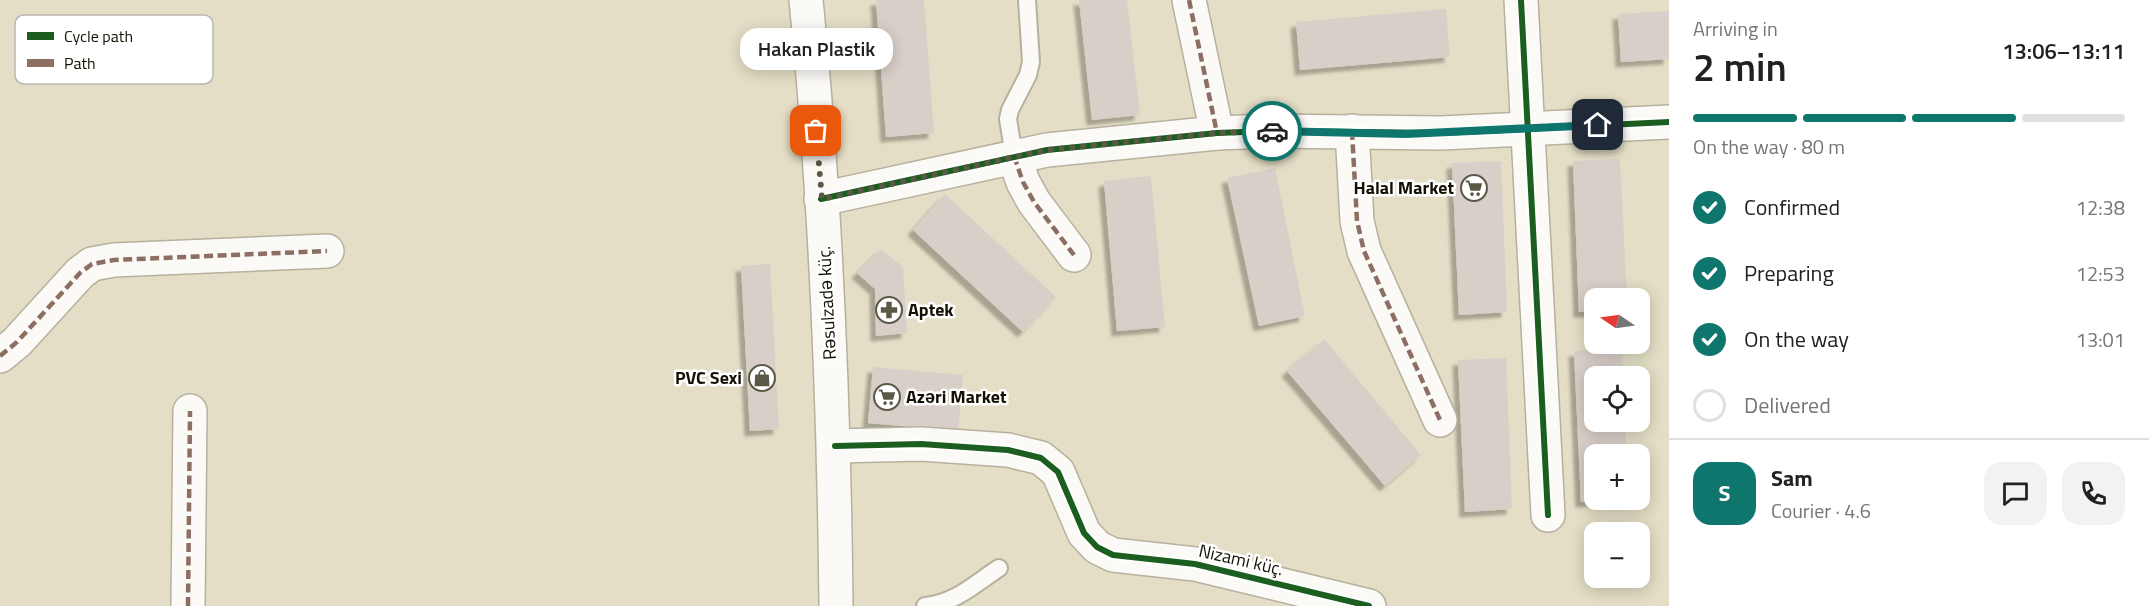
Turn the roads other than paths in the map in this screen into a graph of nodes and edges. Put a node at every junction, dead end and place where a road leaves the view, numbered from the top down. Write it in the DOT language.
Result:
graph roads {
  1 [pos="806,0"];
  2 [pos="1028,0"];
  3 [pos="1189,0"];
  4 [pos="1521,0"];
  5 [pos="1669,122"];
  6 [pos="1526,129"];
  7 [pos="1352,131"];
  8 [pos="1217,133"];
  9 [pos="1014,156"];
  10 [pos="822,199"];
  11 [pos="327,251"];
  12 [pos="1074,255"];
  13 [pos="0,356"];
  14 [pos="190,411"];
  15 [pos="1440,420"];
  16 [pos="835,446"];
  17 [pos="1548,515"];
  18 [pos="999,568"];
  19 [pos="188,606"];
  20 [pos="836,606"];
  21 [pos="925,606"];
  22 [pos="1369,606"];
  1 -- 10 [label="street, Rəsulzadə küç."];
  2 -- 9 [label="lane"];
  3 -- 8 [label="street"];
  4 -- 6 [label="street"];
  5 -- 6 [label="street"];
  6 -- 7 [label="street"];
  6 -- 17 [label="street"];
  7 -- 8 [label="street"];
  7 -- 15 [label="street"];
  8 -- 9 [label="street"];
  9 -- 10 [label="street"];
  9 -- 12 [label="street"];
  10 -- 16 [label="street, Rəsulzadə küç."];
  11 -- 13 [label="street"];
  14 -- 19 [label="street"];
  16 -- 20 [label="street, Rəsulzadə küç."];
  16 -- 22 [label="street, Nizami küç."];
  18 -- 21 [label="lane"];
}
